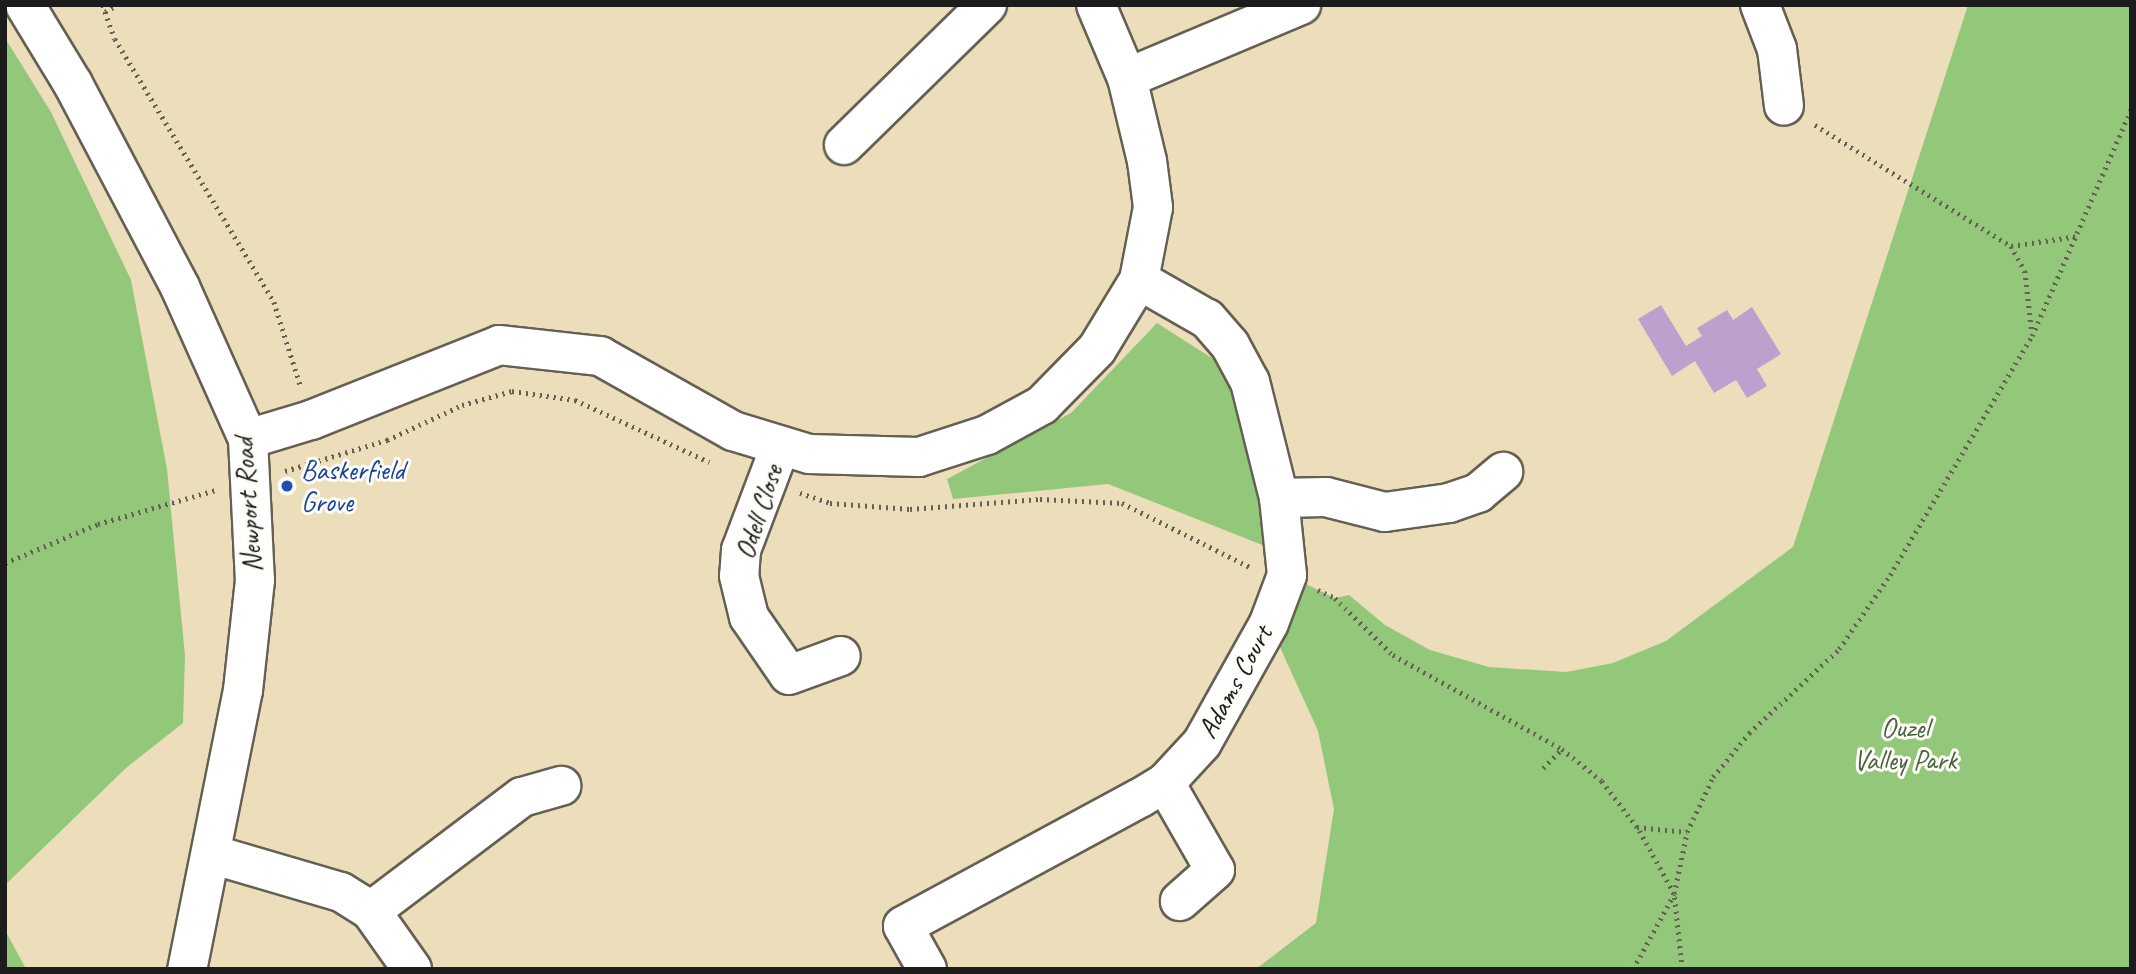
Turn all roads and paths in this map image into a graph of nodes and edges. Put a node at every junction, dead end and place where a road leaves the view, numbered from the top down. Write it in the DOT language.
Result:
graph roads {
  1 [pos="25,5"];
  2 [pos="103,5"];
  3 [pos="116,5"];
  4 [pos="987,5"];
  5 [pos="1096,5"];
  6 [pos="1301,5"];
  7 [pos="1760,5"];
  8 [pos="105,12"];
  9 [pos="1127,78"];
  10 [pos="1784,106"];
  11 [pos="2131,109"];
  12 [pos="844,145"];
  13 [pos="2078,236"];
  14 [pos="2011,246"];
  15 [pos="1139,280"];
  16 [pos="2032,336"];
  17 [pos="311,420"];
  18 [pos="248,439"];
  19 [pos="780,447"];
  20 [pos="323,459"];
  21 [pos="1503,472"];
  22 [pos="252,481"];
  23 [pos="1279,498"];
  24 [pos="5,563"];
  25 [pos="1287,575"];
  26 [pos="841,656"];
  27 [pos="1562,749"];
  28 [pos="1543,768"];
  29 [pos="1165,783"];
  30 [pos="561,786"];
  31 [pos="1637,827"];
  32 [pos="1687,832"];
  33 [pos="211,854"];
  34 [pos="1674,894"];
  35 [pos="1180,901"];
  36 [pos="371,911"];
  37 [pos="187,969"];
  38 [pos="412,969"];
  39 [pos="927,969"];
  40 [pos="1633,969"];
  41 [pos="1682,969"];
  1 -- 18 [label="street, Newport Road"];
  2 -- 8 [label="path"];
  3 -- 8 [label="path"];
  4 -- 12 [label="street"];
  5 -- 9 [label="street"];
  6 -- 9 [label="street"];
  7 -- 10 [label="street"];
  8 -- 17 [label="path"];
  9 -- 15 [label="street"];
  10 -- 14 [label="path"];
  11 -- 13 [label="path"];
  13 -- 14 [label="path"];
  13 -- 16 [label="path"];
  14 -- 16 [label="path"];
  15 -- 19 [label="street"];
  15 -- 23 [label="street, Adams Court"];
  16 -- 32 [label="path"];
  17 -- 18 [label="street"];
  17 -- 19 [label="street"];
  17 -- 20 [label="path"];
  18 -- 22 [label="street, Newport Road"];
  19 -- 26 [label="street, Odell Close"];
  21 -- 23 [label="street"];
  22 -- 24 [label="path"];
  22 -- 33 [label="street, Newport Road"];
  23 -- 25 [label="street, Adams Court"];
  25 -- 27 [label="path"];
  25 -- 29 [label="street, Adams Court"];
  27 -- 28 [label="path"];
  27 -- 31 [label="path"];
  29 -- 35 [label="street"];
  29 -- 39 [label="street, Adams Court"];
  30 -- 36 [label="street"];
  31 -- 32 [label="path"];
  31 -- 34 [label="path"];
  32 -- 34 [label="path"];
  33 -- 36 [label="street"];
  33 -- 37 [label="street, Newport Road"];
  34 -- 40 [label="path"];
  34 -- 41 [label="path"];
  36 -- 38 [label="street"];
}
